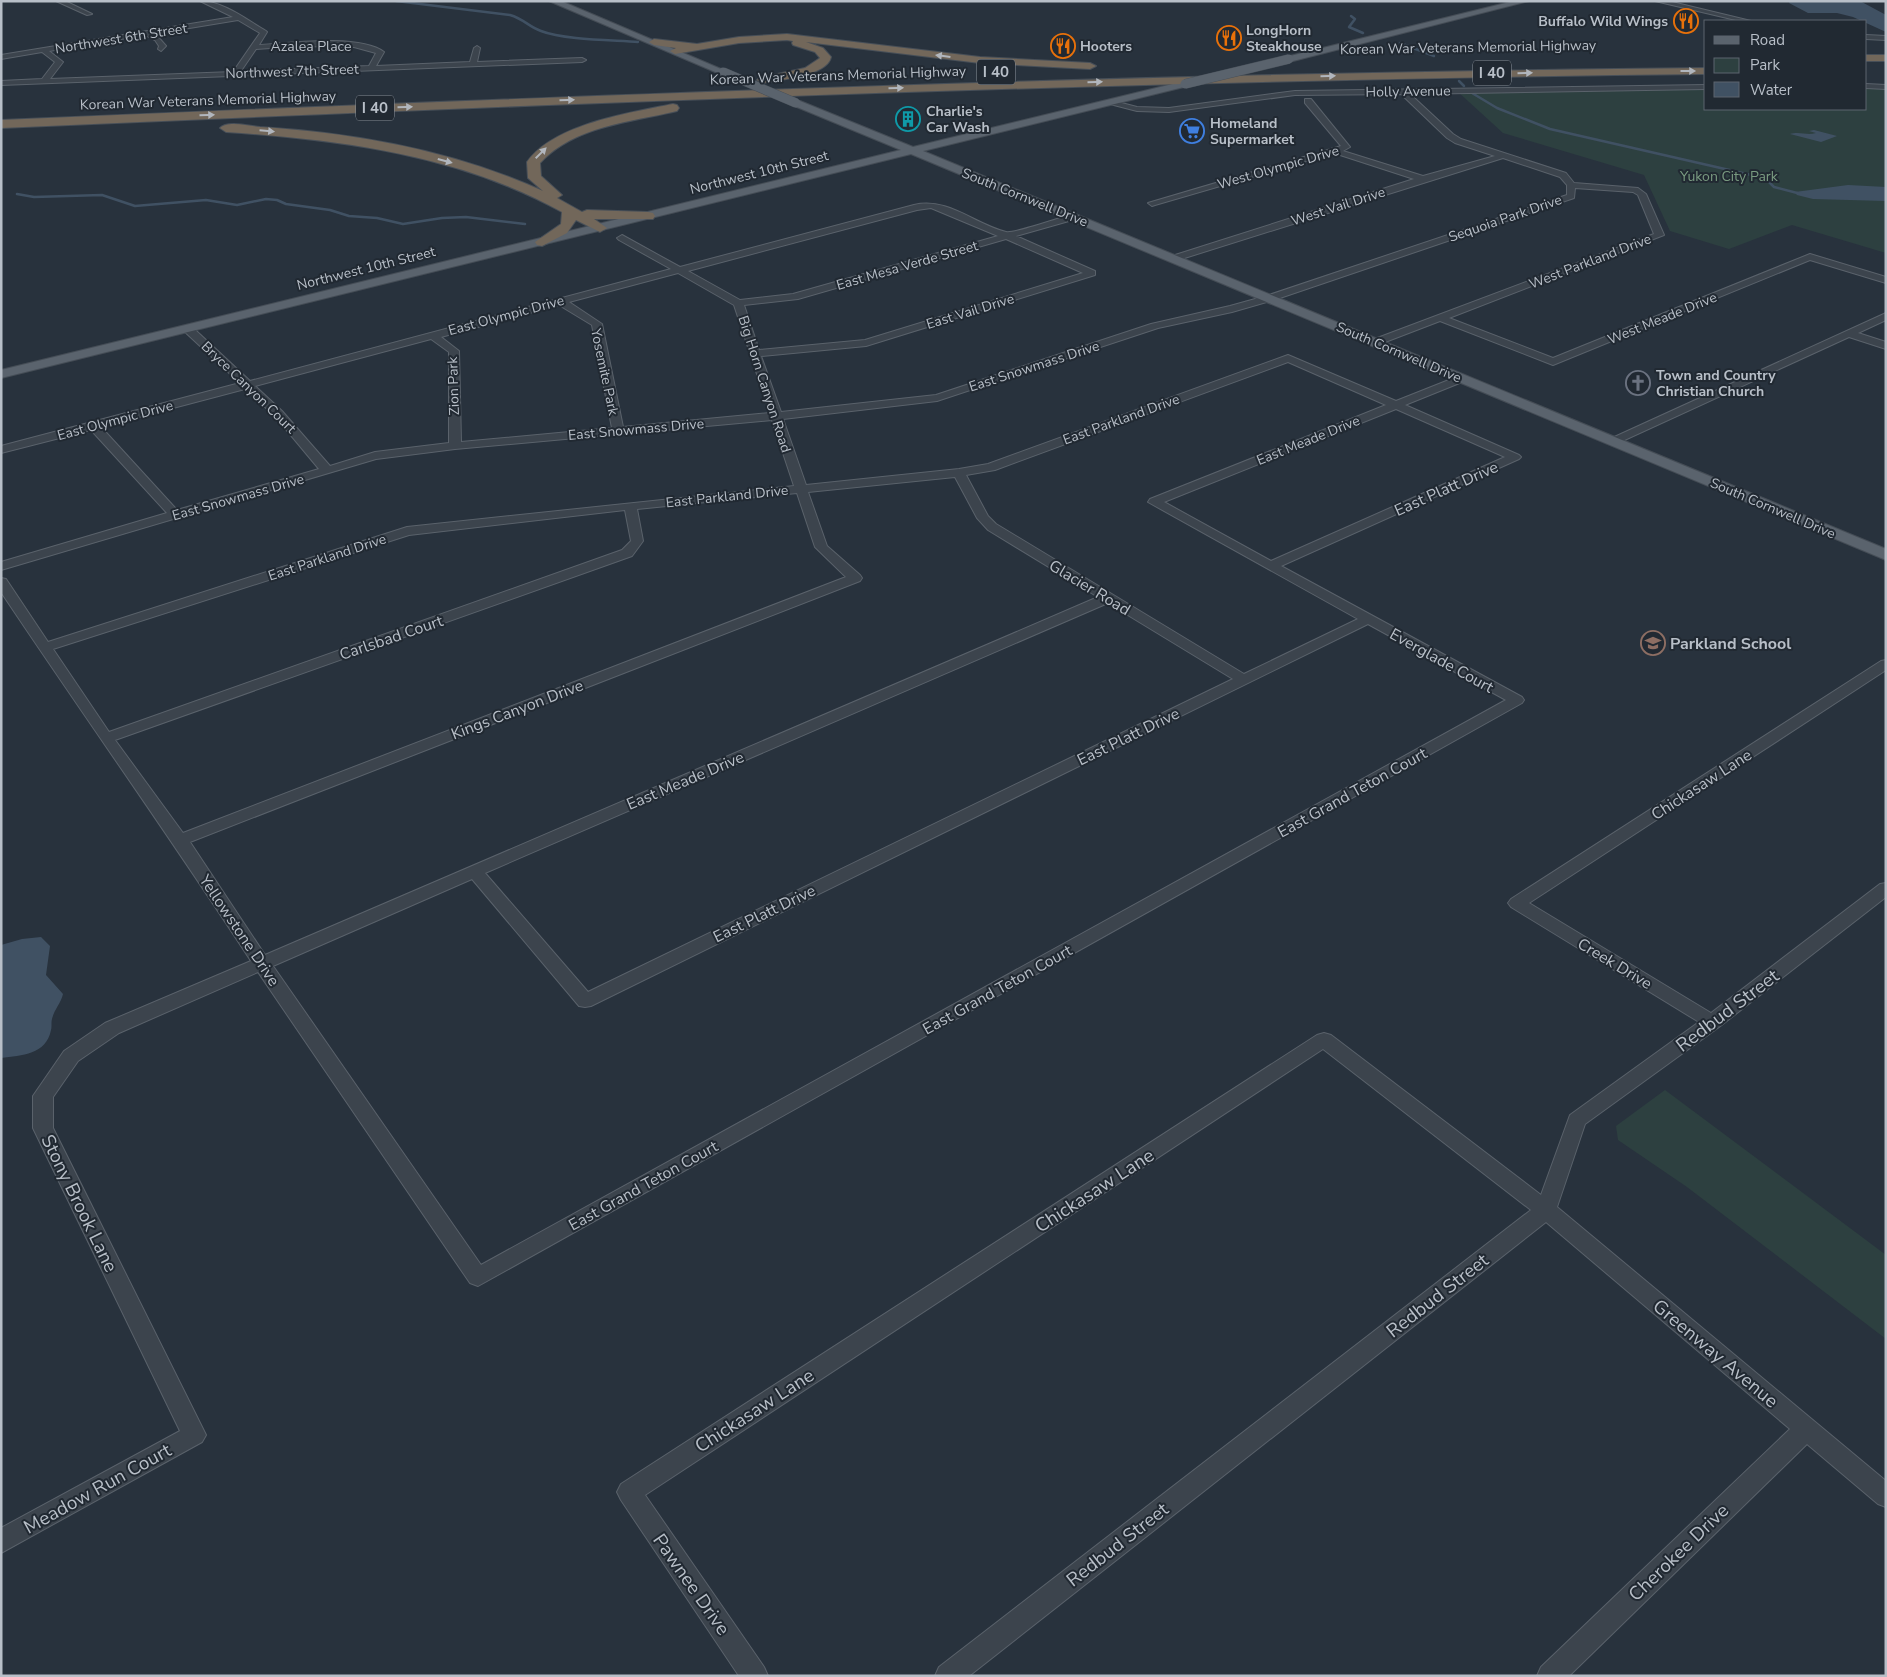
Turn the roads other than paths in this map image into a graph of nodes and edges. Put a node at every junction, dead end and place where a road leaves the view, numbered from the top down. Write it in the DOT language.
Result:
graph roads {
  1 [pos="59,1"];
  2 [pos="203,1"];
  3 [pos="553,1"];
  4 [pos="1525,1"];
  5 [pos="1658,1"];
  6 [pos="90,14"];
  7 [pos="240,18"];
  8 [pos="1744,20"];
  9 [pos="146,34"];
  10 [pos="1867,37"];
  11 [pos="1886,38"];
  12 [pos="654,42"];
  13 [pos="708,45"];
  14 [pos="252,47"];
  15 [pos="477,48"];
  16 [pos="161,49"];
  17 [pos="43,50"];
  18 [pos="677,52"];
  19 [pos="1,57"];
  20 [pos="1867,58"];
  21 [pos="1886,58"];
  22 [pos="582,60"];
  23 [pos="1316,64"];
  24 [pos="473,65"];
  25 [pos="1213,66"];
  26 [pos="371,69"];
  27 [pos="1704,71"];
  28 [pos="991,72"];
  29 [pos="236,73"];
  30 [pos="818,78"];
  31 [pos="760,80"];
  32 [pos="44,82"];
  33 [pos="712,82"];
  34 [pos="1,84"];
  35 [pos="1867,86"];
  36 [pos="1704,87"];
  37 [pos="1886,88"];
  38 [pos="847,89"];
  39 [pos="1403,91"];
  40 [pos="1308,101"];
  41 [pos="1113,102"];
  42 [pos="1,124"];
  43 [pos="912,150"];
  44 [pos="1336,151"];
  45 [pos="1502,156"];
  46 [pos="1423,179"];
  47 [pos="1571,185"];
  48 [pos="1152,203"];
  49 [pos="570,211"];
  50 [pos="587,214"];
  51 [pos="648,216"];
  52 [pos="1074,217"];
  53 [pos="605,227"];
  54 [pos="1008,236"];
  55 [pos="622,238"];
  56 [pos="542,242"];
  57 [pos="1174,258"];
  58 [pos="680,270"];
  59 [pos="1886,280"];
  60 [pos="1270,298"];
  61 [pos="560,301"];
  62 [pos="738,303"];
  63 [pos="1886,316"];
  64 [pos="1440,318"];
  65 [pos="188,329"];
  66 [pos="1848,333"];
  67 [pos="432,335"];
  68 [pos="1376,342"];
  69 [pos="1886,346"];
  70 [pos="756,353"];
  71 [pos="1,374"];
  72 [pos="1462,378"];
  73 [pos="248,384"];
  74 [pos="1396,405"];
  75 [pos="777,416"];
  76 [pos="94,426"];
  77 [pos="618,431"];
  78 [pos="1614,441"];
  79 [pos="455,446"];
  80 [pos="1,450"];
  81 [pos="327,470"];
  82 [pos="959,473"];
  83 [pos="800,488"];
  84 [pos="630,506"];
  85 [pos="175,515"];
  86 [pos="1886,555"];
  87 [pos="1,566"];
  88 [pos="1270,566"];
  89 [pos="855,578"];
  90 [pos="1,582"];
  91 [pos="1108,598"];
  92 [pos="1368,619"];
  93 [pos="46,647"];
  94 [pos="1886,664"];
  95 [pos="1244,680"];
  96 [pos="1517,700"];
  97 [pos="106,738"];
  98 [pos="180,840"];
  99 [pos="474,871"];
  100 [pos="1886,888"];
  101 [pos="1517,903"];
  102 [pos="262,964"];
  103 [pos="1712,1022"];
  104 [pos="1546,1210"];
  105 [pos="478,1277"];
  106 [pos="1806,1429"];
  107 [pos="194,1435"];
  108 [pos="629,1492"];
  109 [pos="1886,1496"];
  110 [pos="1,1541"];
  111 [pos="755,1676"];
  112 [pos="948,1676"];
  113 [pos="1550,1676"];
  1 -- 6 [label="street"];
  2 -- 7 [label="street"];
  3 -- 12 [label="main road, South Cornwell Drive"];
  4 -- 41 [label="main road, Northwest 10th Street, bridge"];
  5 -- 8 [label="street"];
  7 -- 9 [label="street, Northwest 6th Street"];
  7 -- 14 [label="street"];
  9 -- 16 [label="street"];
  9 -- 17 [label="street, Northwest 6th Street"];
  10 -- 11 [label="street"];
  12 -- 13 [label="highway"];
  12 -- 18 [label="main road, South Cornwell Drive"];
  13 -- 18 [label="highway"];
  28 -- 13 [label="highway, I 40, one-way"];
  14 -- 26 [label="street, Azalea Place"];
  14 -- 29 [label="street"];
  15 -- 24 [label="street"];
  17 -- 19 [label="street, Northwest 6th Street"];
  17 -- 32 [label="street"];
  18 -- 31 [label="highway"];
  18 -- 43 [label="main road, South Cornwell Drive, bridge"];
  20 -- 21 [label="highway"];
  22 -- 24 [label="street, Northwest 7th Street"];
  23 -- 25 [label="highway"];
  24 -- 26 [label="street, Northwest 7th Street"];
  26 -- 29 [label="street, Northwest 7th Street"];
  38 -- 27 [label="highway, Korean War Veterans Memorial Highway / I 40, one-way"];
  29 -- 32 [label="street, Northwest 7th Street"];
  30 -- 31 [label="highway, Korean War Veterans Memorial Highway"];
  31 -- 33 [label="highway, Korean War Veterans Memorial Highway"];
  32 -- 34 [label="street, Northwest 7th Street"];
  35 -- 37 [label="street"];
  36 -- 39 [label="street, Holly Avenue"];
  42 -- 38 [label="highway, Korean War Veterans Memorial Highway / I 40, one-way"];
  50 -- 38 [label="highway, one-way"];
  39 -- 41 [label="street, Holly Avenue"];
  39 -- 45 [label="street, Sequoia Park Drive"];
  40 -- 44 [label="street, West Olympic Drive"];
  41 -- 43 [label="main road, Northwest 10th Street"];
  42 -- 49 [label="highway, one-way"];
  43 -- 51 [label="main road, Northwest 10th Street"];
  43 -- 52 [label="main road, South Cornwell Drive"];
  44 -- 46 [label="street"];
  44 -- 48 [label="street, West Olympic Drive"];
  45 -- 46 [label="street, West Vail Drive"];
  45 -- 47 [label="street, Sequoia Park Drive"];
  46 -- 57 [label="street, West Vail Drive"];
  47 -- 60 [label="street, Sequoia Park Drive"];
  47 -- 64 [label="street, West Parkland Drive"];
  49 -- 53 [label="highway"];
  49 -- 56 [label="highway"];
  50 -- 51 [label="highway"];
  50 -- 53 [label="highway"];
  51 -- 53 [label="main road, Northwest 10th Street"];
  52 -- 54 [label="street, East Mesa Verde Street"];
  52 -- 57 [label="main road, South Cornwell Drive"];
  53 -- 56 [label="main road, Northwest 10th Street"];
  54 -- 58 [label="street, East Olympic Drive"];
  54 -- 62 [label="street, East Mesa Verde Street"];
  54 -- 70 [label="street, East Vail Drive"];
  55 -- 58 [label="street, Big Horn Canyon Road"];
  56 -- 65 [label="main road, Northwest 10th Street"];
  57 -- 60 [label="main road, South Cornwell Drive"];
  58 -- 61 [label="street, East Olympic Drive"];
  58 -- 62 [label="street, Big Horn Canyon Road"];
  59 -- 64 [label="street, West Meade Drive"];
  60 -- 68 [label="main road, South Cornwell Drive"];
  60 -- 75 [label="street, East Snowmass Drive"];
  61 -- 67 [label="street, East Olympic Drive"];
  61 -- 77 [label="street, Yosemite Park"];
  62 -- 70 [label="street, Big Horn Canyon Road"];
  63 -- 66 [label="street"];
  64 -- 68 [label="street"];
  65 -- 71 [label="main road, Northwest 10th Street"];
  65 -- 73 [label="street, Bryce Canyon Court"];
  66 -- 69 [label="street"];
  66 -- 78 [label="street"];
  67 -- 73 [label="street, East Olympic Drive"];
  67 -- 79 [label="street, Zion Park"];
  68 -- 72 [label="main road, South Cornwell Drive"];
  70 -- 75 [label="street, Big Horn Canyon Road"];
  72 -- 74 [label="street, East Meade Drive"];
  72 -- 78 [label="main road, South Cornwell Drive"];
  73 -- 76 [label="street, East Olympic Drive"];
  73 -- 81 [label="street, Bryce Canyon Court"];
  74 -- 82 [label="street, East Parkland Drive"];
  74 -- 88 [label="street, East Meade Drive"];
  74 -- 88 [label="street, East Platt Drive"];
  75 -- 77 [label="street, East Snowmass Drive"];
  75 -- 83 [label="street, Big Horn Canyon Road"];
  76 -- 80 [label="street, East Olympic Drive"];
  76 -- 85 [label="street"];
  77 -- 79 [label="street, East Snowmass Drive"];
  78 -- 86 [label="main road, South Cornwell Drive"];
  79 -- 81 [label="street, East Snowmass Drive"];
  81 -- 85 [label="street, East Snowmass Drive"];
  82 -- 83 [label="street, East Parkland Drive"];
  82 -- 91 [label="street, Glacier Road"];
  83 -- 84 [label="street, East Parkland Drive"];
  83 -- 89 [label="street, Big Horn Canyon Road"];
  84 -- 93 [label="street, East Parkland Drive"];
  84 -- 97 [label="street, Carlsbad Court"];
  85 -- 87 [label="street, East Snowmass Drive"];
  88 -- 92 [label="street"];
  89 -- 98 [label="street, Kings Canyon Drive"];
  90 -- 93 [label="street, Yellowstone Drive"];
  91 -- 95 [label="street, Glacier Road"];
  91 -- 99 [label="street, East Meade Drive"];
  92 -- 95 [label="street, East Platt Drive"];
  92 -- 96 [label="street, Everglade Court"];
  93 -- 97 [label="street, Yellowstone Drive"];
  94 -- 101 [label="street, Chickasaw Lane"];
  95 -- 99 [label="street, East Platt Drive"];
  96 -- 105 [label="street, East Grand Teton Court"];
  97 -- 98 [label="street, Yellowstone Drive"];
  98 -- 102 [label="street, Yellowstone Drive"];
  99 -- 102 [label="street, East Meade Drive"];
  100 -- 103 [label="street, Redbud Street"];
  101 -- 103 [label="street, Creek Drive"];
  102 -- 105 [label="street, Yellowstone Drive"];
  102 -- 107 [label="street, Stony Brook Lane"];
  103 -- 104 [label="street, Redbud Street"];
  104 -- 106 [label="street, Greenway Avenue"];
  104 -- 108 [label="street, Chickasaw Lane"];
  104 -- 112 [label="street, Redbud Street"];
  106 -- 109 [label="street, Greenway Avenue"];
  106 -- 113 [label="street, Cherokee Drive"];
  107 -- 110 [label="street, Meadow Run Court"];
  108 -- 111 [label="street, Pawnee Drive"];
}
